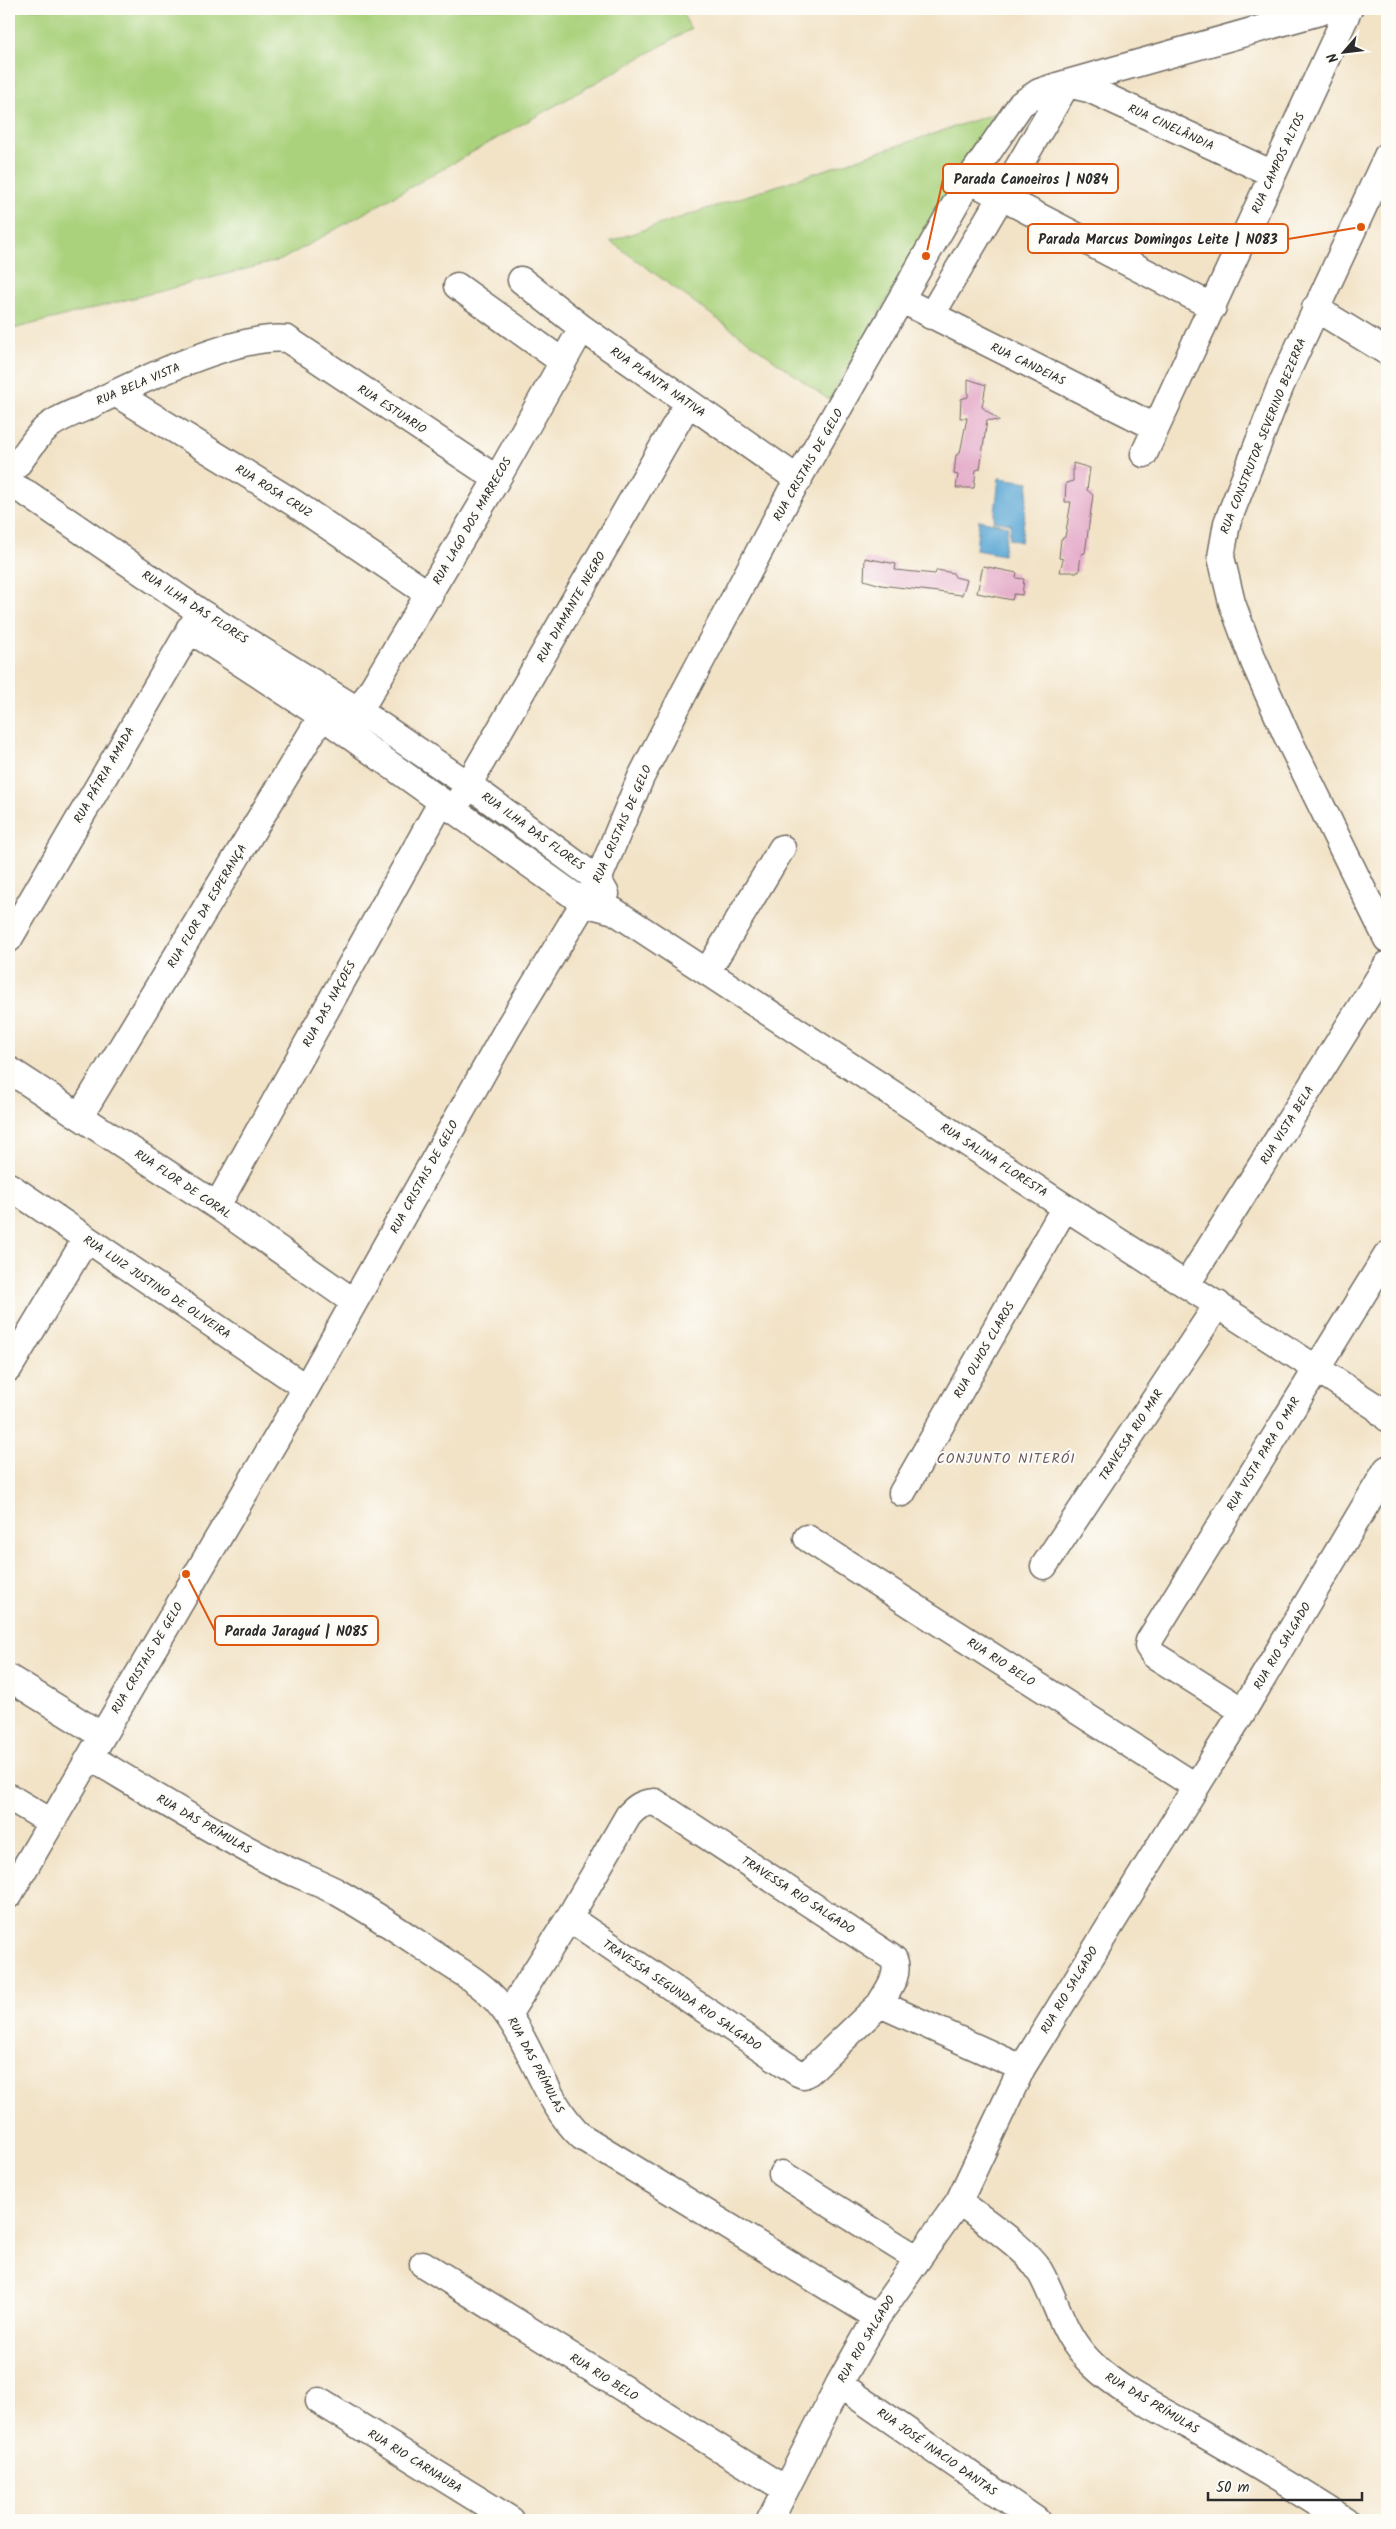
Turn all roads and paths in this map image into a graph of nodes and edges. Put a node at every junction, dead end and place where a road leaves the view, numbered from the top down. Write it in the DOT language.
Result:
graph roads {
  1 [pos="1330,9"];
  2 [pos="1349,9"];
  3 [pos="1067,84"];
  4 [pos="1387,156"];
  5 [pos="1273,174"];
  6 [pos="968,180"];
  7 [pos="1002,198"];
  8 [pos="521,280"];
  9 [pos="457,286"];
  10 [pos="902,300"];
  11 [pos="1213,307"];
  12 [pos="1315,308"];
  13 [pos="931,316"];
  14 [pos="582,328"];
  15 [pos="287,339"];
  16 [pos="1387,352"];
  17 [pos="563,362"];
  18 [pos="115,393"];
  19 [pos="688,403"];
  20 [pos="1155,427"];
  21 [pos="1144,454"];
  22 [pos="9,470"];
  23 [pos="497,478"];
  24 [pos="799,480"];
  25 [pos="9,484"];
  26 [pos="430,595"];
  27 [pos="195,620"];
  28 [pos="328,706"];
  29 [pos="359,711"];
  30 [pos="469,785"];
  31 [pos="447,807"];
  32 [pos="782,848"];
  33 [pos="598,880"];
  34 [pos="584,903"];
  35 [pos="614,911"];
  36 [pos="9,939"];
  37 [pos="1387,939"];
  38 [pos="1387,965"];
  39 [pos="707,972"];
  40 [pos="9,1070"];
  41 [pos="80,1116"];
  42 [pos="9,1186"];
  43 [pos="217,1206"];
  44 [pos="1065,1207"];
  45 [pos="86,1240"];
  46 [pos="1387,1255"];
  47 [pos="1188,1284"];
  48 [pos="354,1302"];
  49 [pos="1218,1304"];
  50 [pos="9,1368"];
  51 [pos="1316,1368"];
  52 [pos="306,1388"];
  53 [pos="1381,1412"];
  54 [pos="1387,1469"];
  55 [pos="902,1493"];
  56 [pos="807,1538"];
  57 [pos="1044,1566"];
  58 [pos="9,1678"];
  59 [pos="1243,1711"];
  60 [pos="96,1746"];
  61 [pos="1196,1786"];
  62 [pos="9,1797"];
  63 [pos="51,1822"];
  64 [pos="9,1895"];
  65 [pos="568,1918"];
  66 [pos="880,2004"];
  67 [pos="509,2013"];
  68 [pos="1022,2068"];
  69 [pos="782,2174"];
  70 [pos="959,2201"];
  71 [pos="918,2259"];
  72 [pos="423,2264"];
  73 [pos="877,2317"];
  74 [pos="839,2384"];
  75 [pos="319,2401"];
  76 [pos="785,2489"];
  77 [pos="511,2520"];
  78 [pos="770,2520"];
  79 [pos="1036,2520"];
  80 [pos="1345,2520"];
  1 -- 3 [label="street, RUA CRISTAIS DE GELO"];
  2 -- 5 [label="street, RUA CAMPOS ALTOS"];
  3 -- 5 [label="street, RUA CINELÂNDIA"];
  3 -- 6 [label="street, RUA CRISTAIS DE GELO"];
  3 -- 7 [label="street"];
  4 -- 12 [label="street, RUA CONSTRUTOR SEVERINO BEZERRA"];
  5 -- 11 [label="street, RUA CAMPOS ALTOS"];
  6 -- 7 [label="street"];
  6 -- 10 [label="street, RUA CRISTAIS DE GELO"];
  7 -- 11 [label="street"];
  7 -- 13 [label="street"];
  8 -- 14 [label="street, RUA PLANTA NATIVA"];
  9 -- 17 [label="street"];
  10 -- 13 [label="street, RUA CANDEIAS"];
  10 -- 24 [label="street, RUA CRISTAIS DE GELO"];
  11 -- 20 [label="street, RUA CAMPOS ALTOS"];
  12 -- 16 [label="street"];
  12 -- 37 [label="street, RUA CONSTRUTOR SEVERINO BEZERRA"];
  13 -- 20 [label="street, RUA CANDEIAS"];
  14 -- 17 [label="street, RUA LAGO DOS MARRECOS"];
  14 -- 19 [label="street, RUA PLANTA NATIVA"];
  15 -- 18 [label="street, RUA BELA VISTA"];
  15 -- 23 [label="street, RUA ESTUARIO"];
  17 -- 23 [label="street, RUA LAGO DOS MARRECOS"];
  18 -- 22 [label="street, RUA BELA VISTA"];
  18 -- 26 [label="street, RUA ROSA CRUZ"];
  19 -- 24 [label="street, RUA PLANTA NATIVA"];
  19 -- 30 [label="street, RUA DIAMANTE NEGRO"];
  20 -- 21 [label="street, RUA CAMPOS ALTOS"];
  23 -- 26 [label="street, RUA LAGO DOS MARRECOS"];
  24 -- 33 [label="street, RUA CRISTAIS DE GELO"];
  25 -- 27 [label="street, RUA ILHA DAS FLORES"];
  26 -- 29 [label="street, RUA LAGO DOS MARRECOS"];
  27 -- 28 [label="street, RUA ILHA DAS FLORES"];
  27 -- 36 [label="street, RUA PÁTRIA AMADA"];
  28 -- 29 [label="street, RUA ILHA DAS FLORES"];
  28 -- 31 [label="street, RUA ILHA DAS FLORES"];
  28 -- 41 [label="street, RUA FLOR DA ESPERANÇA"];
  29 -- 30 [label="street, RUA ILHA DAS FLORES"];
  30 -- 31 [label="street, RUA DIAMANTE NEGRO"];
  30 -- 33 [label="street, RUA ILHA DAS FLORES"];
  31 -- 34 [label="street, RUA ILHA DAS FLORES"];
  31 -- 43 [label="street, RUA DAS NAÇOES"];
  32 -- 39 [label="street"];
  33 -- 34 [label="street, RUA CRISTAIS DE GELO"];
  33 -- 35 [label="street, RUA ILHA DAS FLORES"];
  34 -- 35 [label="street, RUA ILHA DAS FLORES"];
  34 -- 48 [label="street, RUA CRISTAIS DE GELO"];
  35 -- 39 [label="street, RUA SALINA FLORESTA"];
  38 -- 47 [label="street, RUA VISTA BELA"];
  39 -- 44 [label="street, RUA SALINA FLORESTA"];
  40 -- 41 [label="street, RUA FLOR DE CORAL"];
  41 -- 43 [label="street, RUA FLOR DE CORAL"];
  42 -- 45 [label="street, RUA LUIZ JUSTINO DE OLIVEIRA"];
  43 -- 48 [label="street, RUA FLOR DE CORAL"];
  44 -- 47 [label="street, RUA SALINA FLORESTA"];
  44 -- 55 [label="street, RUA OLHOS CLAROS"];
  45 -- 50 [label="street"];
  45 -- 52 [label="street, RUA LUIZ JUSTINO DE OLIVEIRA"];
  46 -- 51 [label="street, RUA VISTA PARA O MAR"];
  47 -- 49 [label="street, RUA SALINA FLORESTA"];
  48 -- 52 [label="street, RUA CRISTAIS DE GELO"];
  49 -- 51 [label="street, RUA SALINA FLORESTA"];
  49 -- 57 [label="street, TRAVESSA RIO MAR"];
  51 -- 53 [label="street, RUA SALINA FLORESTA"];
  51 -- 59 [label="street, RUA VISTA PARA O MAR"];
  52 -- 60 [label="street, RUA CRISTAIS DE GELO"];
  54 -- 59 [label="street, RUA RIO SALGADO"];
  56 -- 61 [label="street, RUA RIO BELO"];
  58 -- 60 [label="street, RUA DAS PRÍMULAS"];
  59 -- 61 [label="street, RUA RIO SALGADO"];
  60 -- 63 [label="street, RUA CRISTAIS DE GELO"];
  60 -- 67 [label="street, RUA DAS PRÍMULAS"];
  61 -- 68 [label="street, RUA RIO SALGADO"];
  62 -- 63 [label="street"];
  63 -- 64 [label="street, RUA CRISTAIS DE GELO"];
  65 -- 66 [label="street, TRAVESSA SEGUNDA RIO SALGADO"];
  65 -- 66 [label="street, TRAVESSA RIO SALGADO"];
  65 -- 67 [label="street"];
  66 -- 68 [label="street"];
  67 -- 73 [label="street, RUA DAS PRÍMULAS"];
  68 -- 70 [label="street, RUA RIO SALGADO"];
  69 -- 71 [label="street"];
  70 -- 71 [label="street, RUA RIO SALGADO"];
  70 -- 80 [label="street, RUA DAS PRÍMULAS"];
  71 -- 73 [label="street, RUA RIO SALGADO"];
  72 -- 76 [label="street, RUA RIO BELO"];
  73 -- 74 [label="street, RUA RIO SALGADO"];
  74 -- 76 [label="street, RUA RIO SALGADO"];
  74 -- 79 [label="street, RUA JOSÉ INACIO DANTAS"];
  75 -- 77 [label="street, RUA RIO CARNAUBA"];
  76 -- 78 [label="street, RUA RIO SALGADO"];
}
